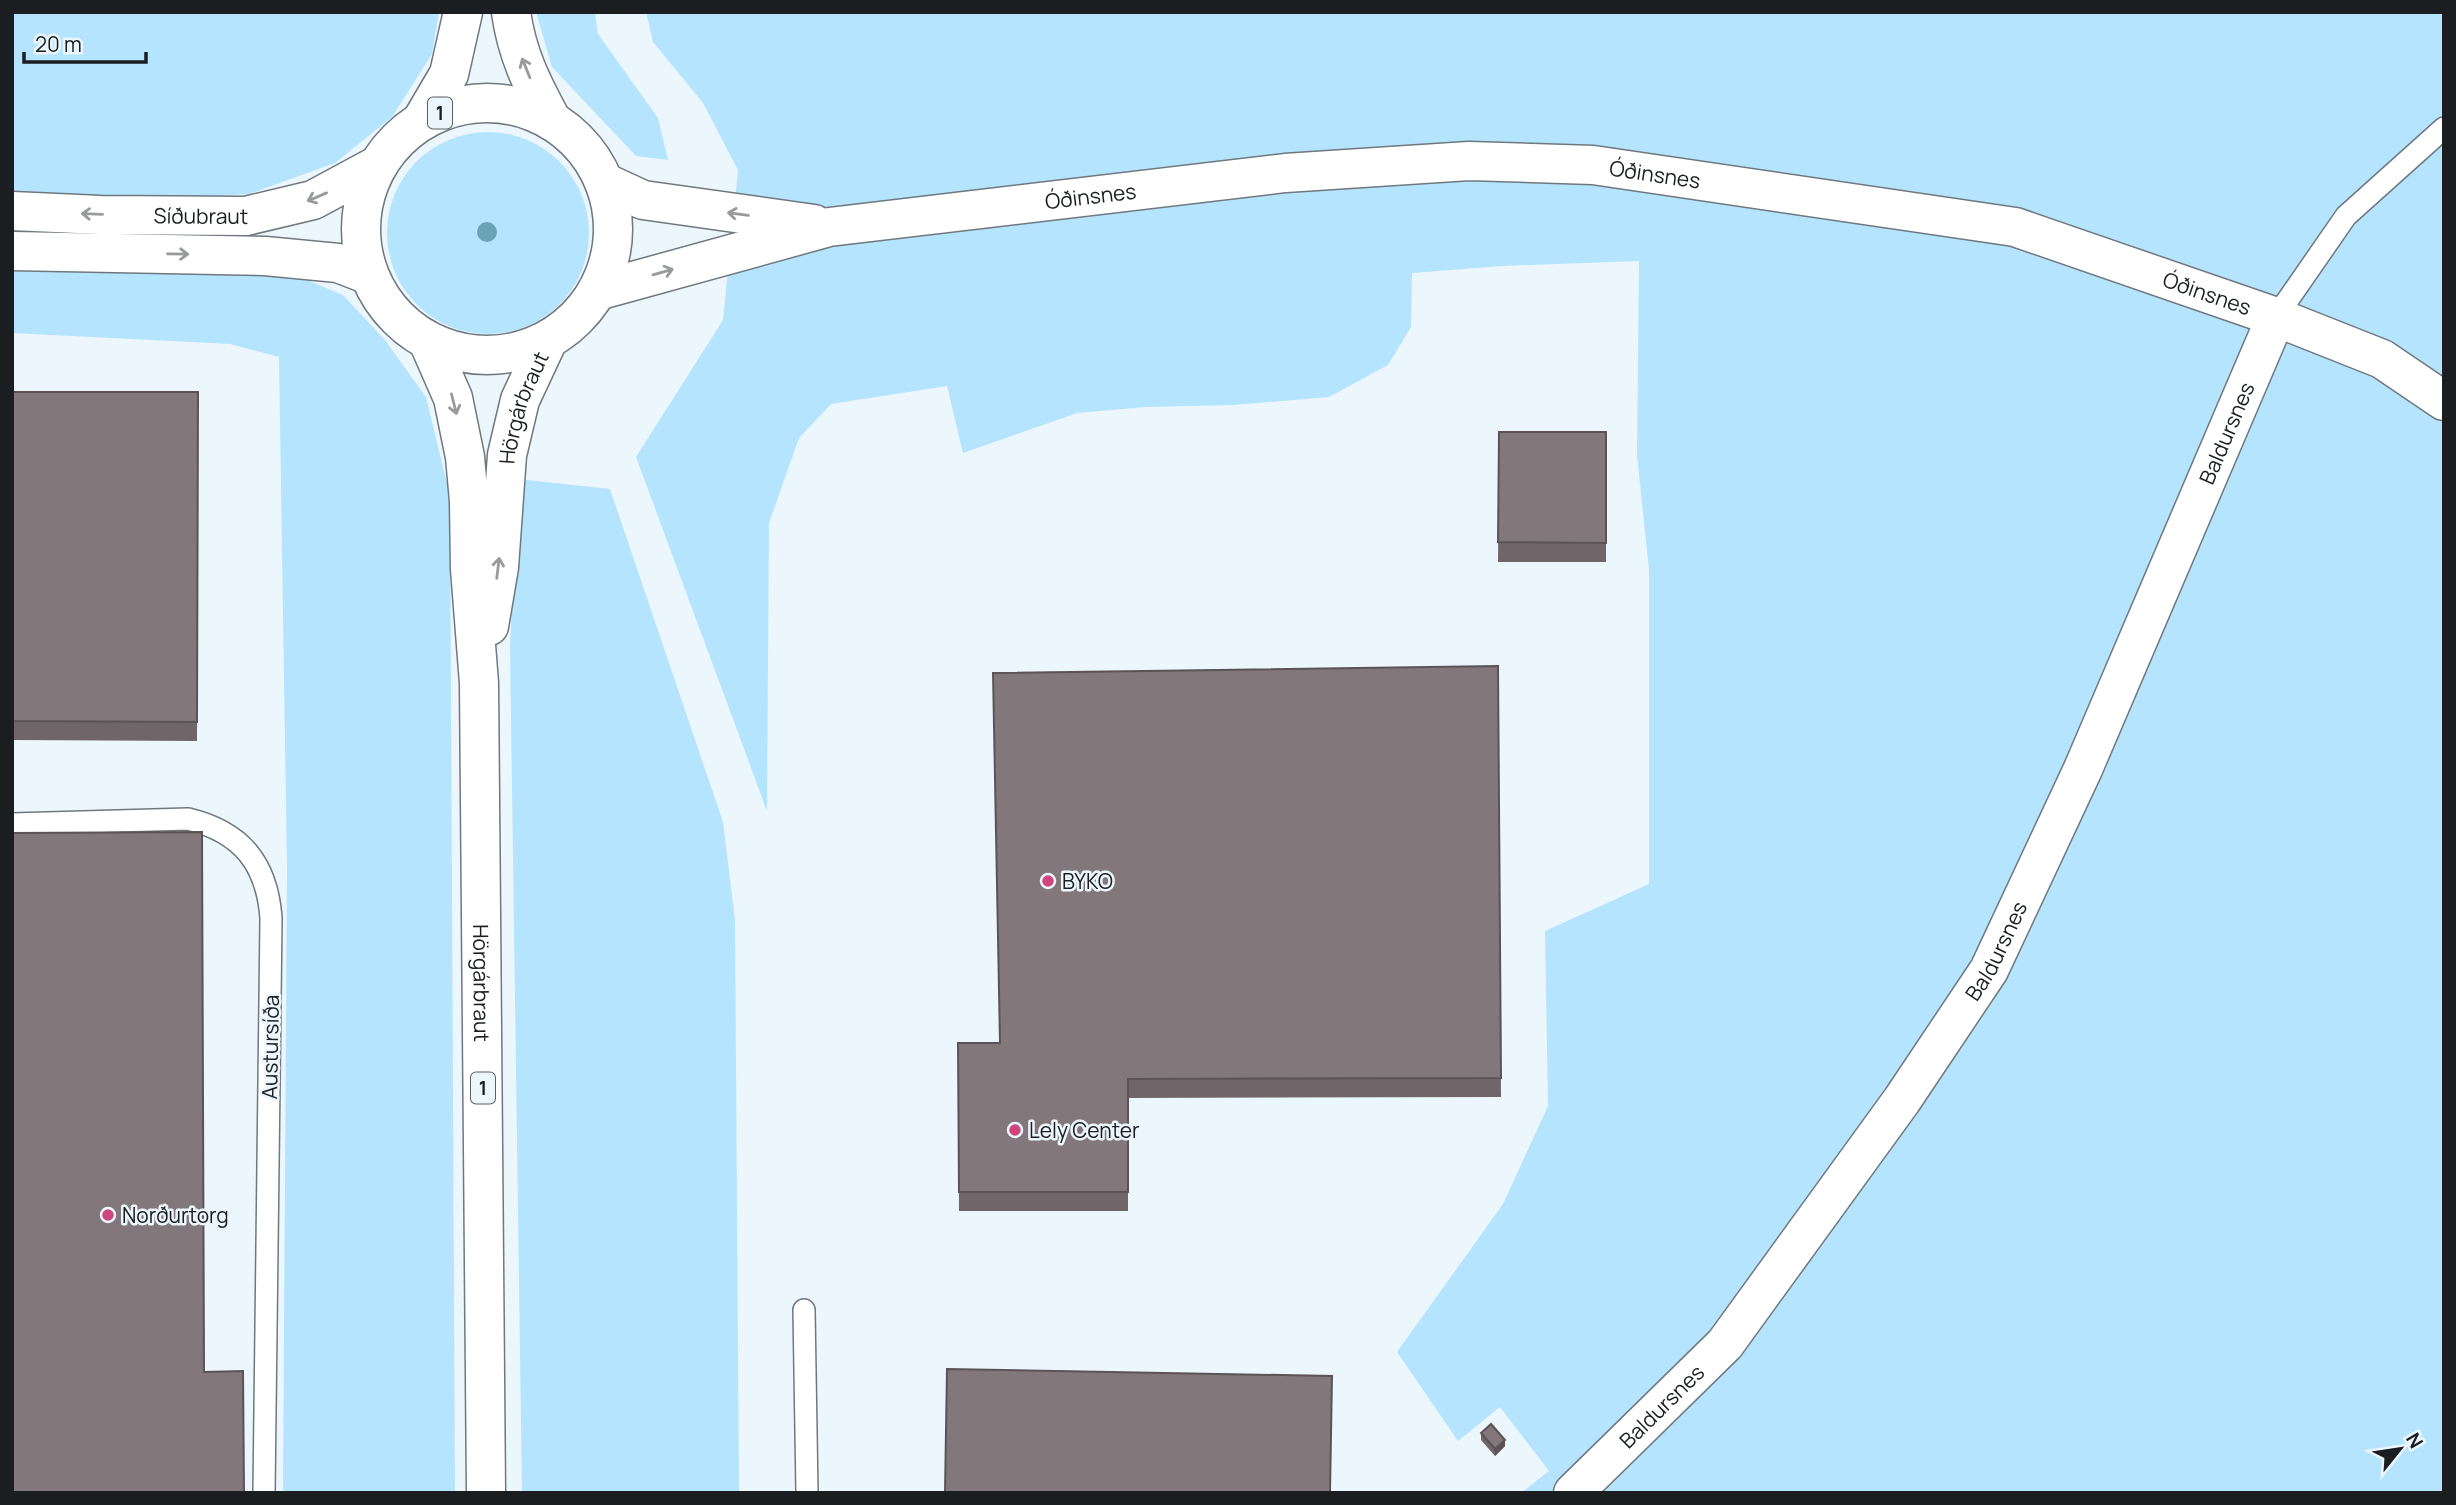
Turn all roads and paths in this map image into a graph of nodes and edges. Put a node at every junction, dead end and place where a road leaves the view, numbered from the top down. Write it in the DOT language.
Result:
graph roads {
  1 [pos="463,12"];
  2 [pos="511,12"];
  3 [pos="422,120"];
  4 [pos="552,121"];
  5 [pos="2444,128"];
  6 [pos="377,165"];
  7 [pos="604,182"];
  8 [pos="12,211"];
  9 [pos="830,227"];
  10 [pos="12,251"];
  11 [pos="369,275"];
  12 [pos="597,291"];
  13 [pos="2276,317"];
  14 [pos="548,340"];
  15 [pos="428,341"];
  16 [pos="2444,401"];
  17 [pos="479,683"];
  18 [pos="12,824"];
  19 [pos="804,1310"];
  20 [pos="264,1493"];
  21 [pos="486,1493"];
  22 [pos="807,1493"];
  23 [pos="1573,1493"];
  1 -- 3 [label="main road, 1"];
  4 -- 2 [label="main road, 1, one-way"];
  3 -- 4 [label="main road, 1"];
  3 -- 6 [label="main road, 1"];
  4 -- 7 [label="main road, 1"];
  5 -- 13 [label="lane"];
  6 -- 8 [label="main road, Síðubraut, one-way"];
  6 -- 11 [label="main road, 1"];
  9 -- 7 [label="main road, Óðinsnes, one-way"];
  7 -- 12 [label="main road, 1"];
  12 -- 9 [label="main road, Óðinsnes, one-way"];
  9 -- 13 [label="main road, Óðinsnes"];
  10 -- 11 [label="main road, Síðubraut, one-way"];
  11 -- 15 [label="main road, 1"];
  12 -- 14 [label="main road, 1"];
  13 -- 16 [label="main road, Óðinsnes"];
  13 -- 23 [label="main road, Baldursnes"];
  14 -- 15 [label="main road, 1"];
  17 -- 14 [label="main road, Hörgárbraut / 1, one-way"];
  15 -- 17 [label="main road, Hörgárbraut / 1, one-way"];
  17 -- 21 [label="main road, Hörgárbraut / 1"];
  18 -- 20 [label="lane, Austursíða"];
  19 -- 22 [label="lane"];
}
